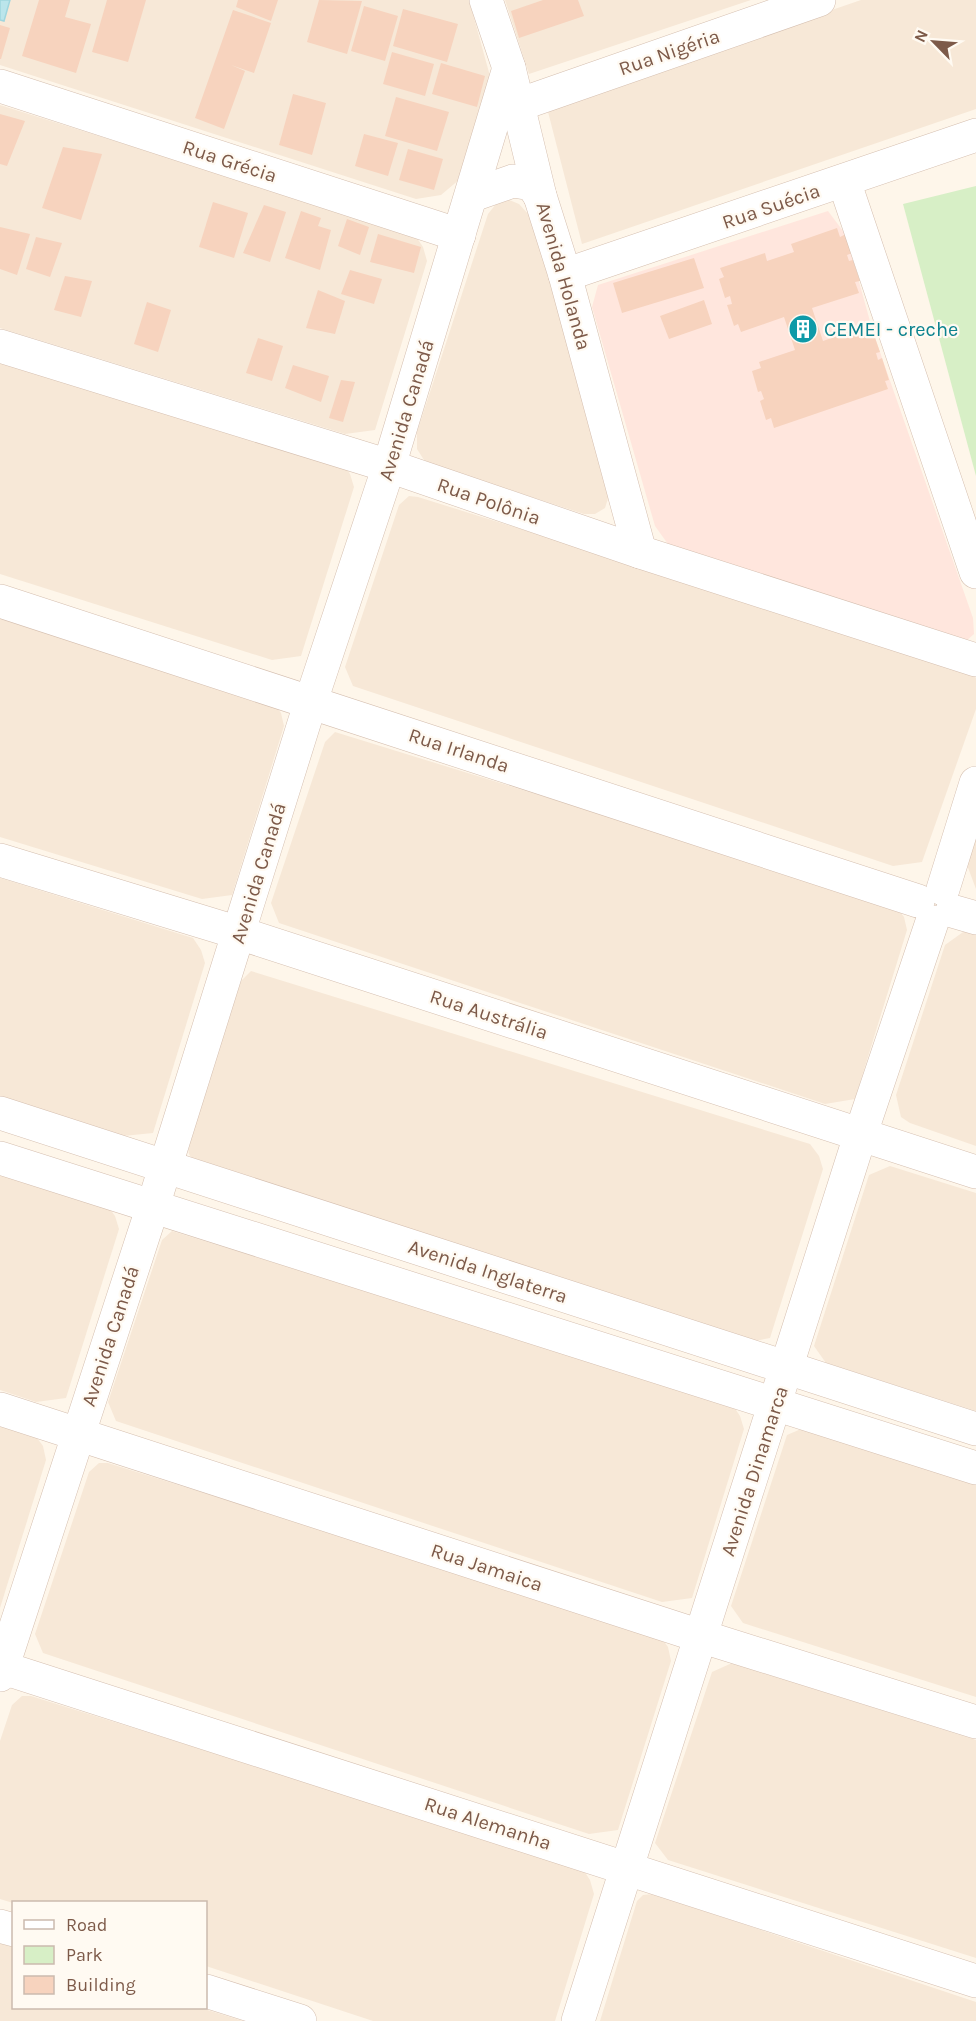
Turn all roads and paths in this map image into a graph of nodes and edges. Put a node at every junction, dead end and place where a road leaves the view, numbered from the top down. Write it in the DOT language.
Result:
graph roads {
  1 [pos="486,0"];
  2 [pos="819,0"];
  3 [pos="509,68"];
  4 [pos="0,86"];
  5 [pos="518,105"];
  6 [pos="976,135"];
  7 [pos="844,181"];
  8 [pos="473,195"];
  9 [pos="540,196"];
  10 [pos="459,236"];
  11 [pos="565,275"];
  12 [pos="0,346"];
  13 [pos="389,466"];
  14 [pos="640,552"];
  15 [pos="976,572"];
  16 [pos="0,600"];
  17 [pos="976,660"];
  18 [pos="311,701"];
  19 [pos="976,783"];
  20 [pos="0,860"];
  21 [pos="944,908"];
  22 [pos="239,933"];
  23 [pos="0,1113"];
  24 [pos="860,1136"];
  25 [pos="0,1158"];
  26 [pos="165,1166"];
  27 [pos="976,1173"];
  28 [pos="153,1206"];
  29 [pos="787,1368"];
  30 [pos="776,1405"];
  31 [pos="0,1409"];
  32 [pos="976,1429"];
  33 [pos="78,1434"];
  34 [pos="976,1468"];
  35 [pos="700,1636"];
  36 [pos="1,1670"];
  37 [pos="976,1722"];
  38 [pos="626,1867"];
  39 [pos="976,1982"];
  40 [pos="207,1991"];
  41 [pos="300,2021"];
  42 [pos="578,2021"];
  1 -- 3 [label="street, Avenida Holanda"];
  2 -- 5 [label="street, Rua Nigéria"];
  3 -- 5 [label="street, Avenida Holanda"];
  3 -- 8 [label="street, Avenida Canadá"];
  4 -- 10 [label="street, Rua Grécia"];
  5 -- 9 [label="street, Avenida Holanda"];
  6 -- 7 [label="street, Rua Suécia"];
  7 -- 11 [label="street, Rua Suécia"];
  7 -- 15 [label="street"];
  8 -- 9 [label="street"];
  8 -- 10 [label="street, Avenida Canadá"];
  9 -- 11 [label="street, Avenida Holanda"];
  10 -- 13 [label="street, Avenida Canadá"];
  11 -- 14 [label="street, Avenida Holanda"];
  12 -- 13 [label="street, Rua Polônia"];
  13 -- 14 [label="street, Rua Polônia"];
  13 -- 18 [label="street, Avenida Canadá"];
  14 -- 17 [label="street, Rua Polônia"];
  16 -- 18 [label="street, Rua Irlanda"];
  18 -- 21 [label="street, Rua Irlanda"];
  18 -- 22 [label="street, Avenida Canadá"];
  19 -- 21 [label="street, Avenida Dinamarca"];
  20 -- 22 [label="street, Rua Austrália"];
  21 -- 24 [label="street, Avenida Dinamarca"];
  22 -- 24 [label="street, Rua Austrália"];
  22 -- 26 [label="street, Avenida Canadá"];
  23 -- 26 [label="street, Avenida Inglaterra"];
  24 -- 27 [label="street, Rua Austrália"];
  24 -- 29 [label="street, Avenida Dinamarca"];
  25 -- 28 [label="street, Avenida Inglaterra"];
  26 -- 28 [label="street, Avenida Canadá"];
  26 -- 29 [label="street, Avenida Inglaterra"];
  28 -- 30 [label="street, Avenida Inglaterra"];
  28 -- 33 [label="street, Avenida Canadá"];
  29 -- 30 [label="street, Avenida Dinamarca"];
  29 -- 32 [label="street, Avenida Inglaterra"];
  30 -- 34 [label="street, Avenida Inglaterra"];
  30 -- 35 [label="street, Avenida Dinamarca"];
  31 -- 33 [label="street, Rua Jamaica"];
  33 -- 35 [label="street, Rua Jamaica"];
  33 -- 36 [label="street, Avenida Canadá"];
  35 -- 37 [label="street, Rua Jamaica"];
  35 -- 38 [label="street, Avenida Dinamarca"];
  36 -- 38 [label="street, Rua Alemanha"];
  38 -- 39 [label="street, Rua Alemanha"];
  38 -- 42 [label="street, Avenida Dinamarca"];
  40 -- 41 [label="street"];
}
